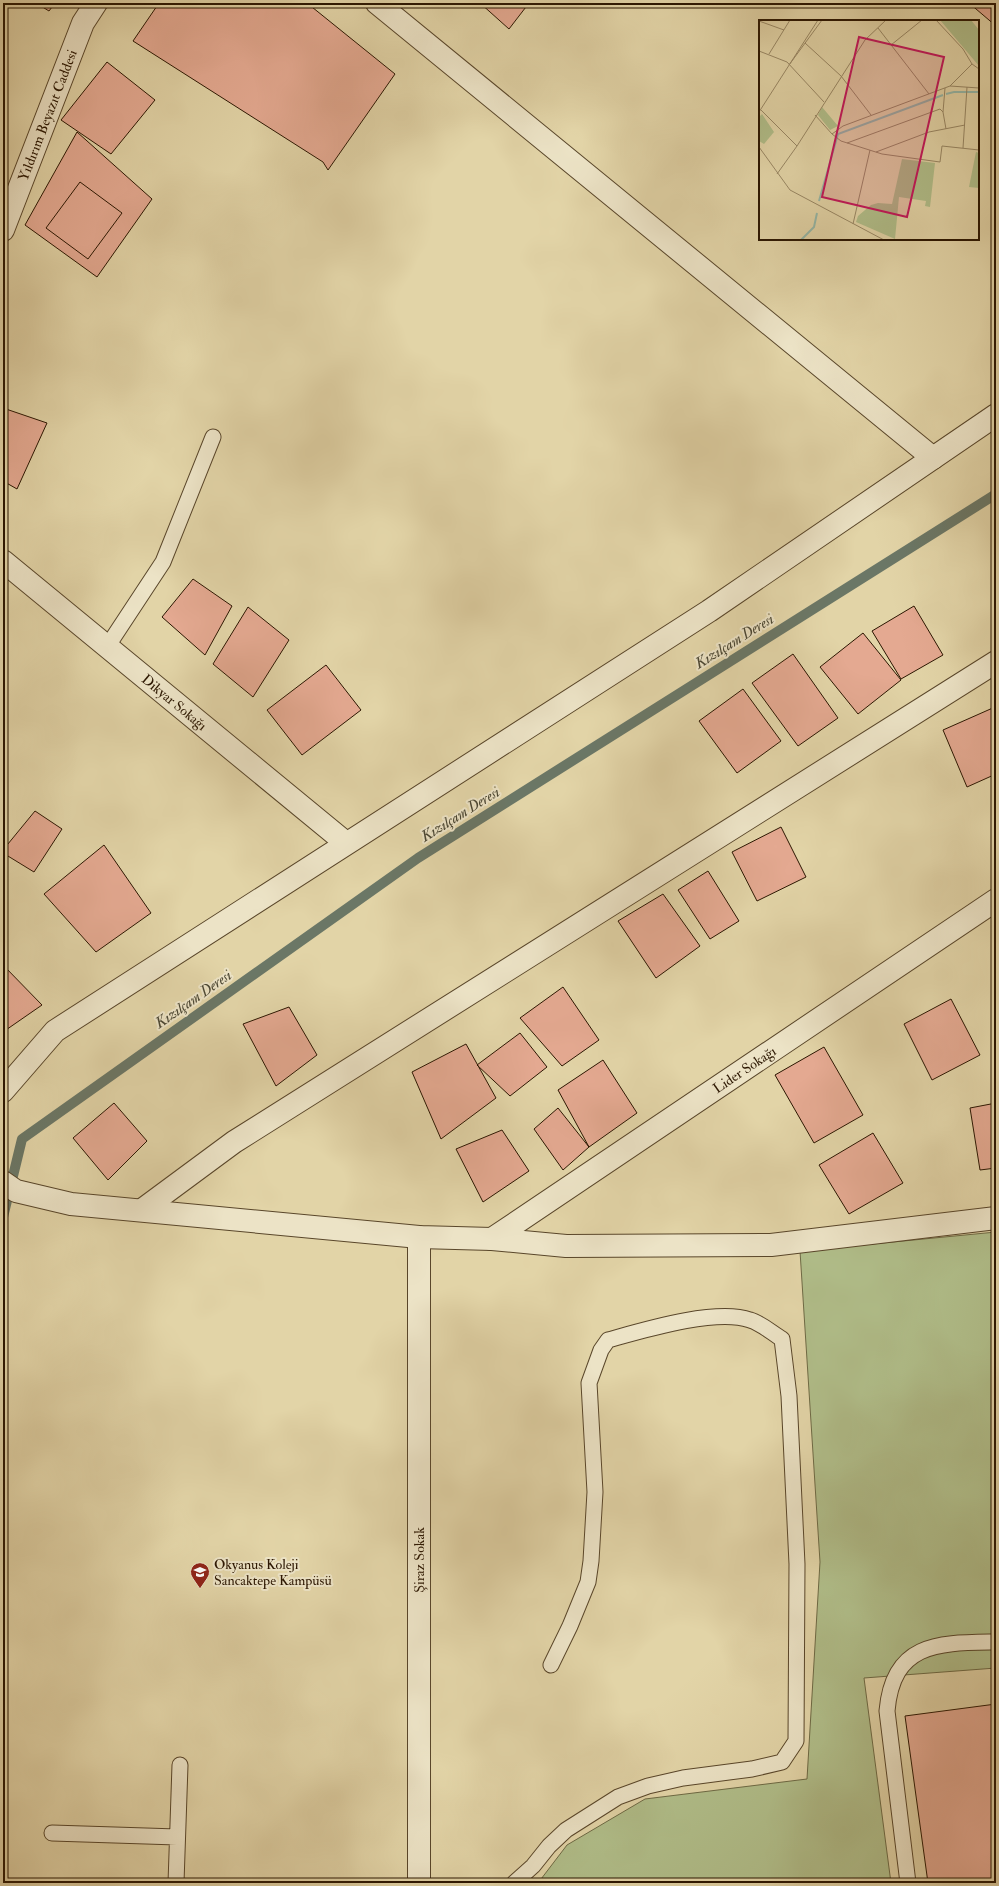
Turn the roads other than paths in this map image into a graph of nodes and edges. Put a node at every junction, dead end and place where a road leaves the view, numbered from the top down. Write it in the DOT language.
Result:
graph roads {
  1 [pos="96,3"];
  2 [pos="381,4"];
  3 [pos="3,230"];
  4 [pos="996,415"];
  5 [pos="213,437"];
  6 [pos="933,458"];
  7 [pos="3,561"];
  8 [pos="107,647"];
  9 [pos="996,662"];
  10 [pos="346,844"];
  11 [pos="996,900"];
  12 [pos="3,1091"];
  13 [pos="10,1186"];
  14 [pos="142,1210"];
  15 [pos="996,1218"];
  16 [pos="419,1237"];
  17 [pos="492,1238"];
  18 [pos="996,1642"];
  19 [pos="551,1665"];
  20 [pos="180,1765"];
  21 [pos="52,1833"];
  22 [pos="177,1837"];
  23 [pos="176,1883"];
  24 [pos="419,1883"];
  25 [pos="514,1883"];
  26 [pos="908,1883"];
  1 -- 3 [label="street, Yıldırım Beyazıt Caddesi"];
  2 -- 6 [label="street"];
  4 -- 6 [label="street"];
  5 -- 8 [label="lane"];
  6 -- 10 [label="street"];
  7 -- 8 [label="street, Dikyar Sokağı"];
  8 -- 10 [label="street, Dikyar Sokağı"];
  9 -- 14 [label="street"];
  10 -- 12 [label="street"];
  11 -- 17 [label="street, Lider Sokağı"];
  13 -- 14 [label="street"];
  14 -- 16 [label="street"];
  15 -- 17 [label="street"];
  16 -- 17 [label="street"];
  16 -- 24 [label="street, Şiraz Sokak"];
  18 -- 26 [label="lane"];
  19 -- 25 [label="lane"];
  20 -- 22 [label="lane"];
  21 -- 22 [label="lane"];
  22 -- 23 [label="lane"];
}
